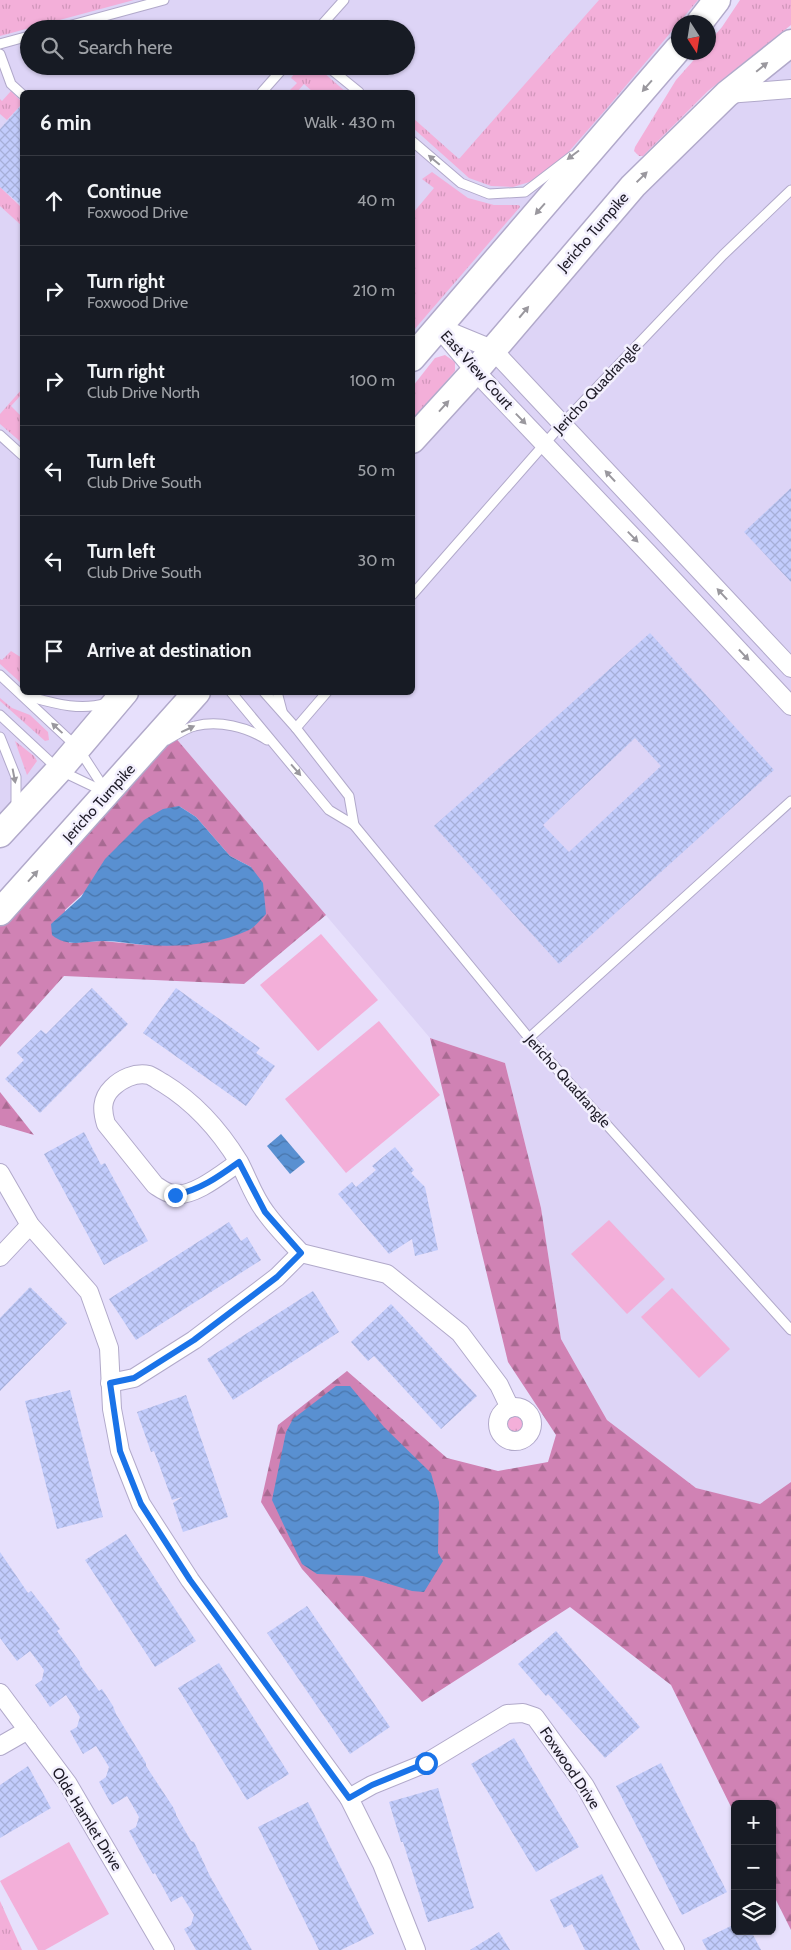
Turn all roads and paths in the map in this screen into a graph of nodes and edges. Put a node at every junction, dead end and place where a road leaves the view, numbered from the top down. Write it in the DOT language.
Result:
graph roads {
  1 [pos="164,0"];
  2 [pos="344,0"];
  3 [pos="717,0"];
  4 [pos="705,15"];
  5 [pos="90,20"];
  6 [pos="326,20"];
  7 [pos="20,38"];
  8 [pos="791,43"];
  9 [pos="0,44"];
  10 [pos="0,54"];
  11 [pos="671,57"];
  12 [pos="277,75"];
  13 [pos="338,75"];
  14 [pos="791,89"];
  15 [pos="264,90"];
  16 [pos="357,90"];
  17 [pos="20,92"];
  18 [pos="727,94"];
  19 [pos="612,126"];
  20 [pos="415,144"];
  21 [pos="791,190"];
  22 [pos="438,327"];
  23 [pos="492,350"];
  24 [pos="415,354"];
  25 [pos="475,372"];
  26 [pos="562,424"];
  27 [pos="0,435"];
  28 [pos="415,437"];
  29 [pos="544,443"];
  30 [pos="20,453"];
  31 [pos="415,591"];
  32 [pos="791,668"];
  33 [pos="0,675"];
  34 [pos="20,693"];
  35 [pos="22,695"];
  36 [pos="123,695"];
  37 [pos="194,695"];
  38 [pos="233,695"];
  39 [pos="267,695"];
  40 [pos="278,695"];
  41 [pos="324,695"];
  42 [pos="791,706"];
  43 [pos="283,713"];
  44 [pos="0,715"];
  45 [pos="296,728"];
  46 [pos="0,737"];
  47 [pos="274,744"];
  48 [pos="78,748"];
  49 [pos="145,752"];
  50 [pos="59,770"];
  51 [pos="108,794"];
  52 [pos="791,801"];
  53 [pos="7,825"];
  54 [pos="354,825"];
  55 [pos="0,912"];
  56 [pos="529,1038"];
  57 [pos="239,1162"];
  58 [pos="0,1173"];
  59 [pos="30,1225"];
  60 [pos="301,1253"];
  61 [pos="0,1257"];
  62 [pos="791,1330"];
  63 [pos="110,1383"];
  64 [pos="510,1408"];
  65 [pos="0,1693"];
  66 [pos="28,1730"];
  67 [pos="0,1746"];
  68 [pos="349,1798"];
  69 [pos="165,1950"];
  70 [pos="416,1950"];
  71 [pos="675,1950"];
  1 -- 5 [label="lane"];
  2 -- 6 [label="lane"];
  3 -- 4 [label="main road"];
  7 -- 9 [label="lane"];
  18 -- 8 [label="main road, Jericho Turnpike, one-way"];
  10 -- 17 [label="lane"];
  11 -- 19 [label="main road, one-way"];
  12 -- 15 [label="lane"];
  13 -- 16 [label="lane"];
  14 -- 18 [label="street"];
  23 -- 18 [label="main road, Jericho Turnpike, one-way"];
  19 -- 20 [label="lane, one-way"];
  19 -- 22 [label="main road, one-way"];
  21 -- 26 [label="lane, Jericho Quadrangle"];
  22 -- 23 [label="street, East View Court"];
  22 -- 24 [label="main road"];
  22 -- 25 [label="street, East View Court"];
  23 -- 25 [label="main road, Jericho Turnpike"];
  23 -- 26 [label="street, East View Court"];
  28 -- 25 [label="main road, Jericho Turnpike, one-way"];
  25 -- 29 [label="street, East View Court, one-way"];
  26 -- 29 [label="lane, Jericho Quadrangle"];
  32 -- 26 [label="street, East View Court, one-way"];
  27 -- 30 [label="lane"];
  29 -- 31 [label="lane, Jericho Quadrangle"];
  29 -- 42 [label="street, East View Court, one-way"];
  33 -- 34 [label="lane"];
  35 -- 36 [label="lane"];
  48 -- 35 [label="lane, one-way"];
  36 -- 48 [label="main road"];
  37 -- 49 [label="main road, Jericho Turnpike"];
  38 -- 47 [label="lane, Jericho Quadrangle"];
  39 -- 43 [label="lane, Jericho Quadrangle"];
  40 -- 43 [label="lane, Jericho Quadrangle"];
  41 -- 45 [label="lane"];
  43 -- 45 [label="lane, Jericho Quadrangle"];
  44 -- 50 [label="lane"];
  45 -- 54 [label="lane, Jericho Quadrangle"];
  46 -- 53 [label="lane, one-way"];
  49 -- 47 [label="lane, Jericho Quadrangle, one-way"];
  47 -- 54 [label="lane, Jericho Quadrangle, one-way"];
  48 -- 50 [label="main road"];
  48 -- 51 [label="lane"];
  49 -- 51 [label="main road, Jericho Turnpike"];
  50 -- 51 [label="lane"];
  50 -- 53 [label="main road"];
  55 -- 51 [label="main road, Jericho Turnpike, one-way"];
  52 -- 56 [label="lane"];
  54 -- 56 [label="lane, Jericho Quadrangle"];
  56 -- 62 [label="lane, Jericho Quadrangle"];
  57 -- 57 [label="street"];
  57 -- 60 [label="street"];
  58 -- 59 [label="street"];
  59 -- 61 [label="street"];
  59 -- 63 [label="street"];
  60 -- 63 [label="street"];
  60 -- 64 [label="street"];
  63 -- 68 [label="street"];
  65 -- 66 [label="street, Olde Hamlet Drive"];
  66 -- 67 [label="street"];
  66 -- 69 [label="street, Olde Hamlet Drive"];
  68 -- 70 [label="street"];
  68 -- 71 [label="street, Foxwood Drive"];
}
